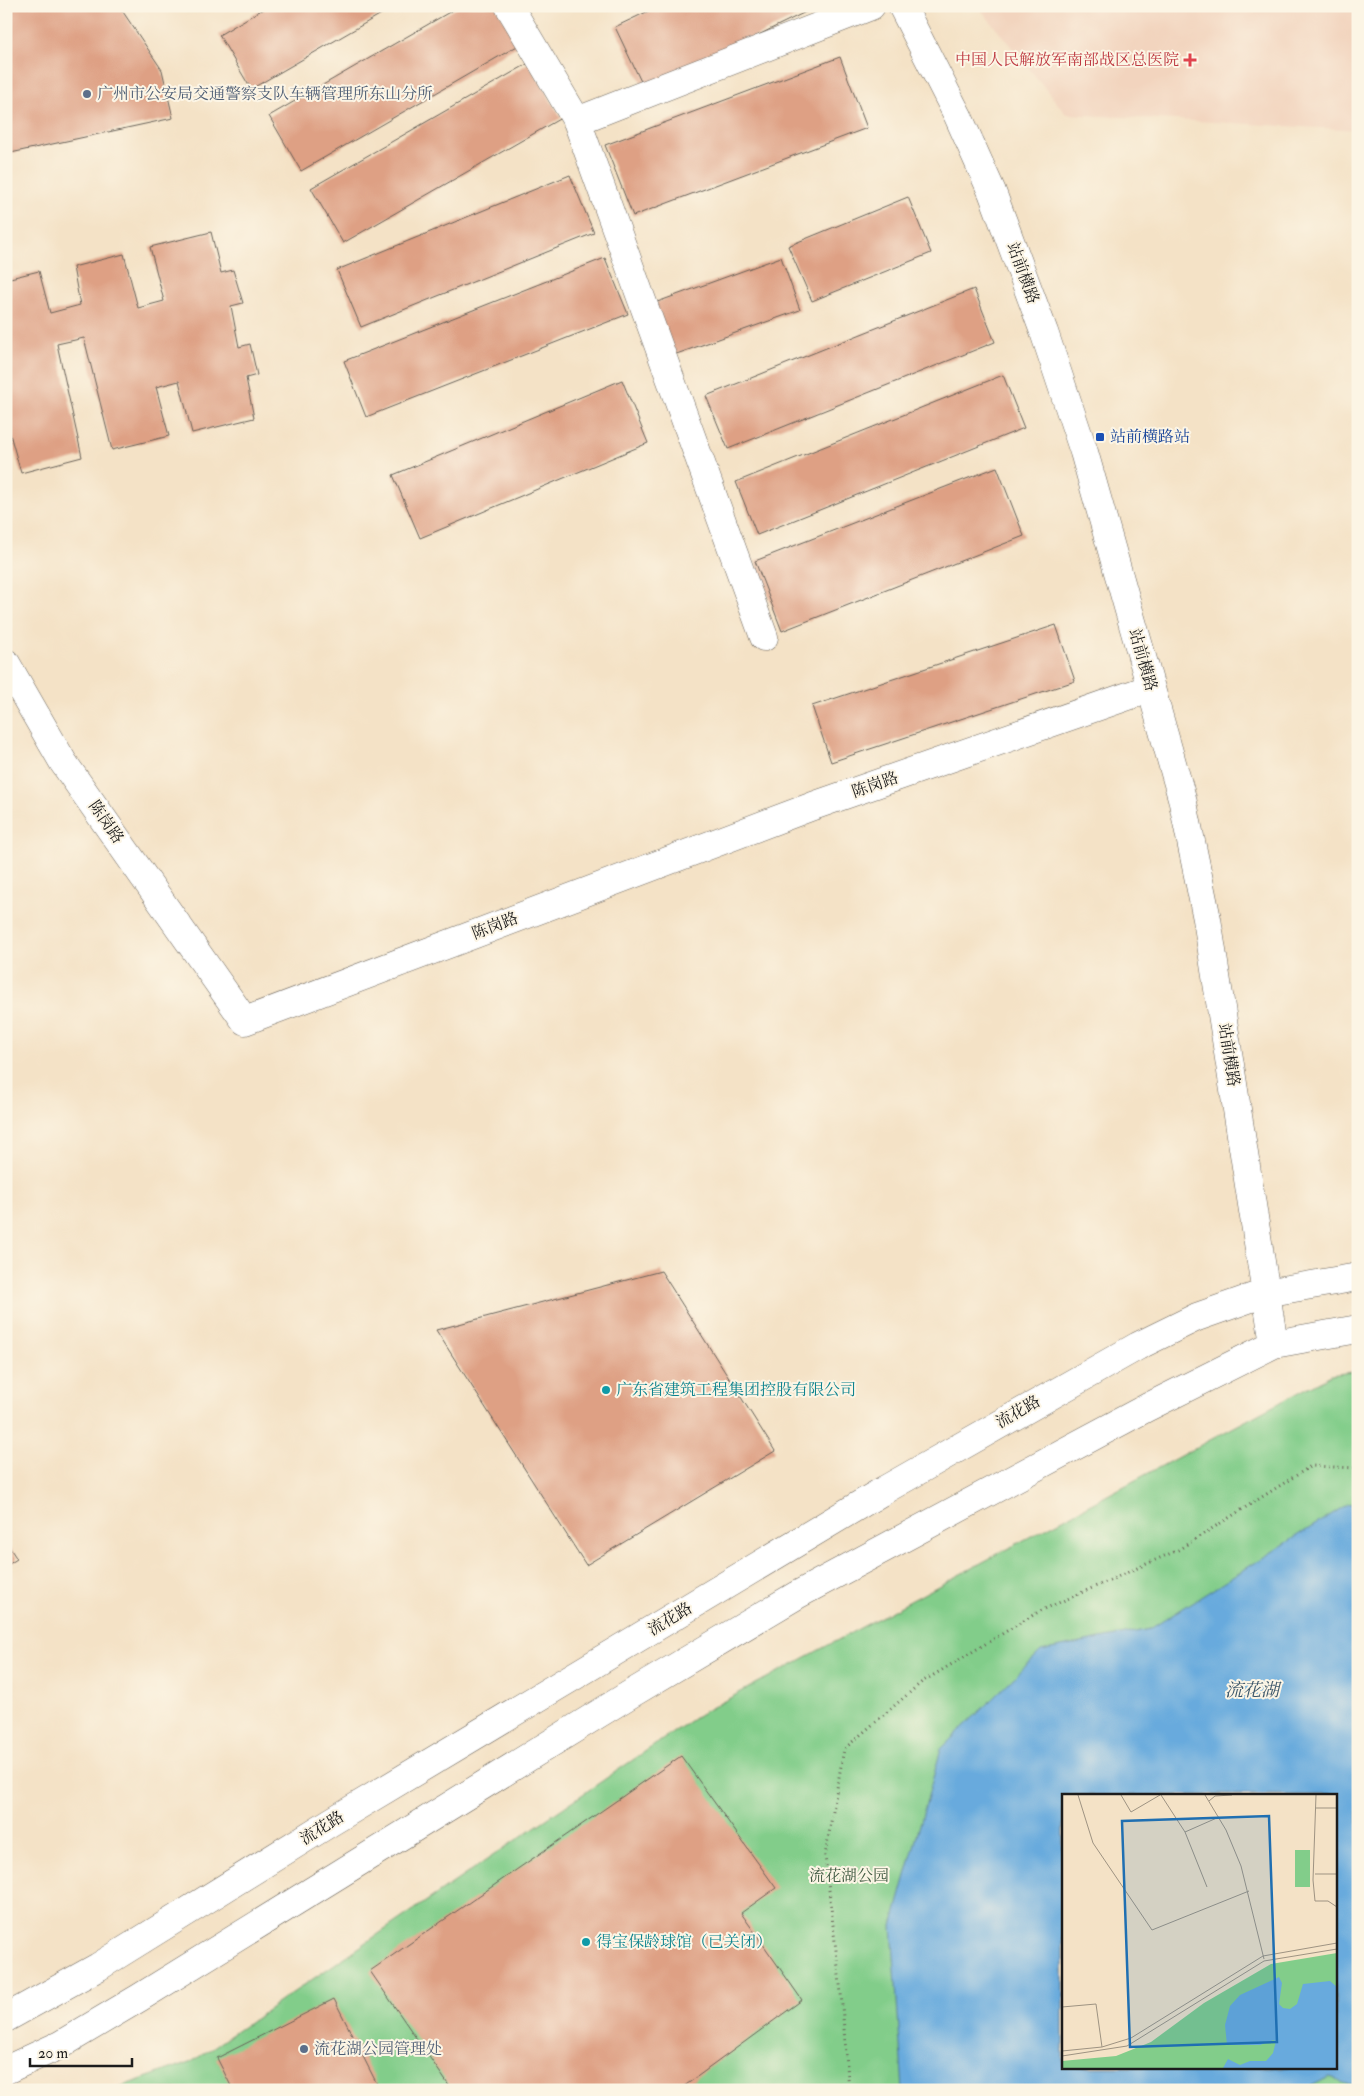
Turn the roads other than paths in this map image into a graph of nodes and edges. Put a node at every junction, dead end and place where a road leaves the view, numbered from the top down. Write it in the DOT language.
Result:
graph roads {
  1 [pos="509,6"];
  2 [pos="871,6"];
  3 [pos="902,6"];
  4 [pos="577,121"];
  5 [pos="764,637"];
  6 [pos="6,663"];
  7 [pos="1151,688"];
  8 [pos="1358,1277"];
  9 [pos="1266,1293"];
  10 [pos="1358,1329"];
  11 [pos="1274,1344"];
  12 [pos="6,2018"];
  13 [pos="6,2070"];
  1 -- 4 [label="street"];
  2 -- 4 [label="street"];
  3 -- 7 [label="street, 站前横路"];
  4 -- 5 [label="street"];
  6 -- 7 [label="street, 陈岗路"];
  7 -- 9 [label="street, 站前横路"];
  8 -- 9 [label="street, 流花路"];
  9 -- 11 [label="street, 站前横路"];
  9 -- 12 [label="street, 流花路"];
  10 -- 11 [label="street"];
  11 -- 13 [label="street"];
}
